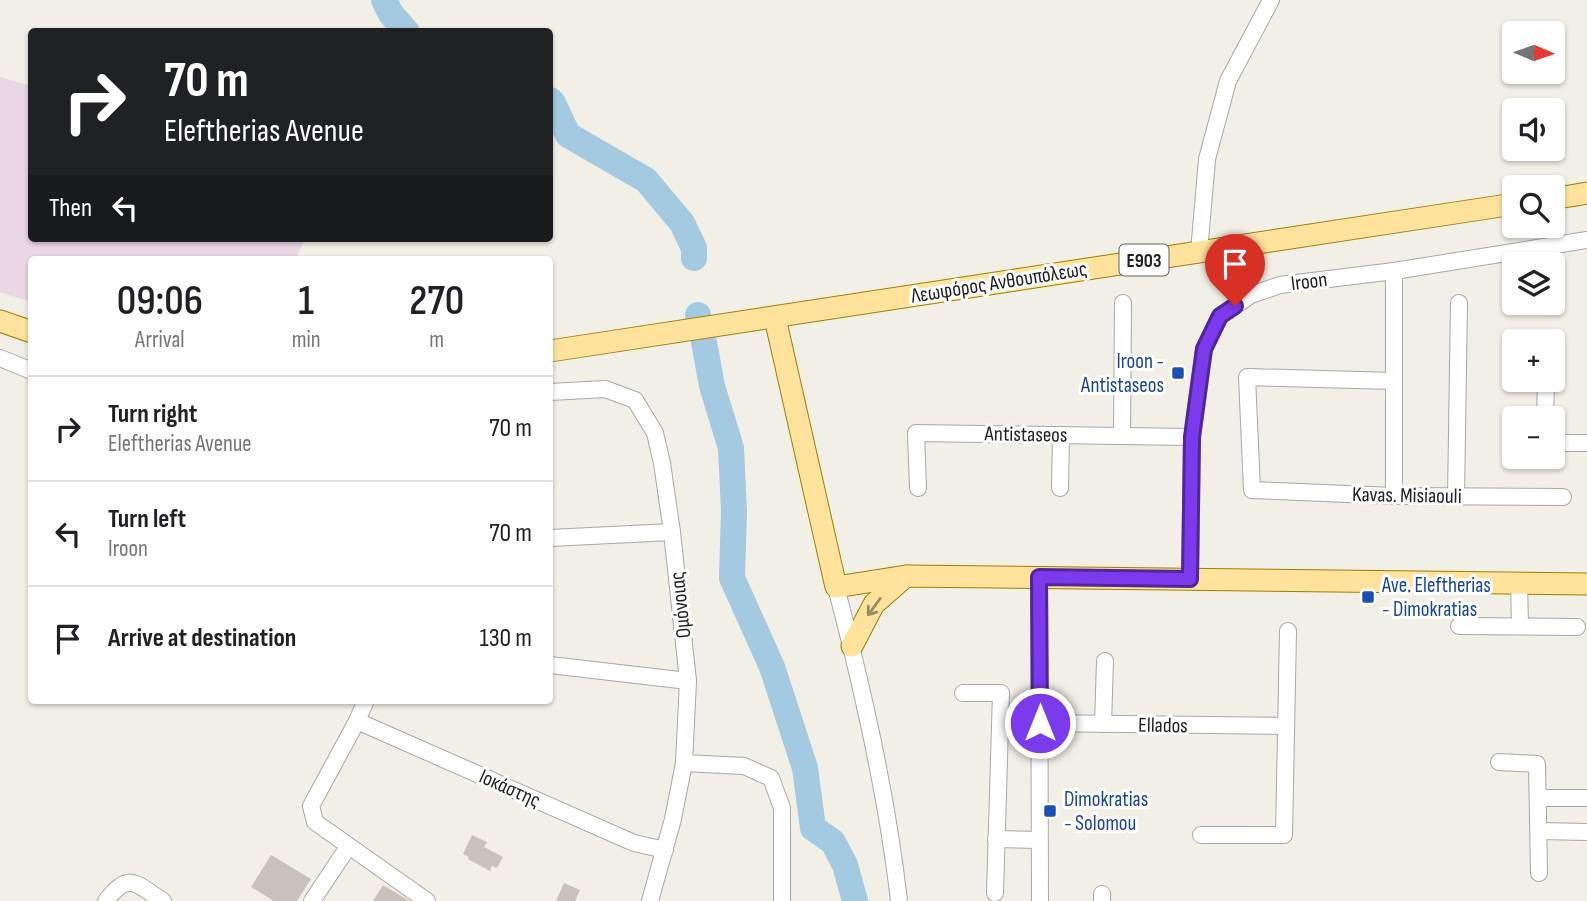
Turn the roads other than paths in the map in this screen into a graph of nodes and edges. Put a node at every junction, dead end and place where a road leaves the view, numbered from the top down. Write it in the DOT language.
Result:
graph roads {
  1 [pos="1271,0"];
  2 [pos="1587,193"];
  3 [pos="1565,197"];
  4 [pos="1502,206"];
  5 [pos="1587,240"];
  6 [pos="1199,252"];
  7 [pos="1394,271"];
  8 [pos="1123,303"];
  9 [pos="1459,303"];
  10 [pos="775,318"];
  11 [pos="0,321"];
  12 [pos="28,331"];
  13 [pos="553,351"];
  14 [pos="0,358"];
  15 [pos="28,368"];
  16 [pos="1394,381"];
  17 [pos="553,393"];
  18 [pos="1062,435"];
  19 [pos="1122,436"];
  20 [pos="1192,437"];
  21 [pos="1565,443"];
  22 [pos="1587,443"];
  23 [pos="918,488"];
  24 [pos="1060,488"];
  25 [pos="1394,496"];
  26 [pos="1456,497"];
  27 [pos="1563,497"];
  28 [pos="672,532"];
  29 [pos="553,538"];
  30 [pos="906,576"];
  31 [pos="1039,577"];
  32 [pos="1190,579"];
  33 [pos="1519,583"];
  34 [pos="1587,584"];
  35 [pos="836,587"];
  36 [pos="1459,626"];
  37 [pos="1520,626"];
  38 [pos="1577,627"];
  39 [pos="1288,631"];
  40 [pos="852,646"];
  41 [pos="1105,661"];
  42 [pos="553,665"];
  43 [pos="688,681"];
  44 [pos="963,692"];
  45 [pos="364,704"];
  46 [pos="357,721"];
  47 [pos="1040,723"];
  48 [pos="1103,724"];
  49 [pos="1286,726"];
  50 [pos="1499,762"];
  51 [pos="684,763"];
  52 [pos="1538,798"];
  53 [pos="1587,798"];
  54 [pos="1539,831"];
  55 [pos="1587,832"];
  56 [pos="1201,835"];
  57 [pos="996,839"];
  58 [pos="1039,840"];
  59 [pos="348,847"];
  60 [pos="664,850"];
  61 [pos="1539,873"];
  62 [pos="995,894"];
  63 [pos="106,901"];
  64 [pos="163,901"];
  65 [pos="312,901"];
  66 [pos="427,901"];
  67 [pos="650,901"];
  68 [pos="782,901"];
  69 [pos="899,901"];
  70 [pos="1040,901"];
  1 -- 6 [label="street"];
  2 -- 3 [label="main road"];
  4 -- 6 [label="main road, Λεωφόρος Ανθουπόλεως / E903"];
  5 -- 7 [label="street, Iroon"];
  6 -- 10 [label="main road, Λεωφόρος Ανθουπόλεως / E903"];
  7 -- 16 [label="street"];
  7 -- 20 [label="street, Iroon"];
  8 -- 19 [label="street"];
  9 -- 26 [label="street"];
  10 -- 13 [label="main road, E903"];
  10 -- 35 [label="main road"];
  11 -- 12 [label="main road"];
  14 -- 15 [label="street"];
  16 -- 25 [label="street"];
  16 -- 25 [label="street, Kavas. Misiaouli"];
  17 -- 28 [label="street, Ομόνοιας"];
  18 -- 19 [label="street, Antistaseos"];
  18 -- 23 [label="street, Antistaseos"];
  18 -- 24 [label="street"];
  19 -- 20 [label="street, Antistaseos"];
  20 -- 32 [label="street, Iroon"];
  21 -- 22 [label="street"];
  25 -- 26 [label="street, Kavas. Misiaouli"];
  26 -- 27 [label="street, Kavas. Misiaouli"];
  28 -- 29 [label="street"];
  28 -- 43 [label="street, Ομόνοιας"];
  30 -- 31 [label="main road"];
  30 -- 35 [label="main road"];
  30 -- 40 [label="main road, one-way"];
  31 -- 32 [label="main road"];
  31 -- 47 [label="street"];
  32 -- 33 [label="main road"];
  33 -- 34 [label="main road"];
  33 -- 37 [label="street"];
  35 -- 40 [label="street"];
  36 -- 37 [label="street"];
  37 -- 38 [label="street"];
  39 -- 49 [label="street"];
  40 -- 69 [label="street"];
  41 -- 48 [label="street"];
  42 -- 43 [label="street"];
  43 -- 51 [label="street, Ομόνοιας"];
  44 -- 57 [label="street"];
  45 -- 46 [label="street"];
  46 -- 59 [label="street"];
  46 -- 60 [label="street, Ιοκάστης"];
  47 -- 48 [label="street, Ellados"];
  47 -- 58 [label="street"];
  48 -- 49 [label="street, Ellados"];
  49 -- 56 [label="street"];
  50 -- 52 [label="street"];
  51 -- 60 [label="street, Ομόνοιας"];
  51 -- 68 [label="street"];
  52 -- 53 [label="street"];
  52 -- 54 [label="street"];
  54 -- 55 [label="street"];
  54 -- 61 [label="street"];
  57 -- 58 [label="street"];
  57 -- 62 [label="street"];
  58 -- 70 [label="street"];
  59 -- 65 [label="street"];
  59 -- 66 [label="street"];
  60 -- 67 [label="street, Ομόνοιας"];
  63 -- 64 [label="street"];
}
